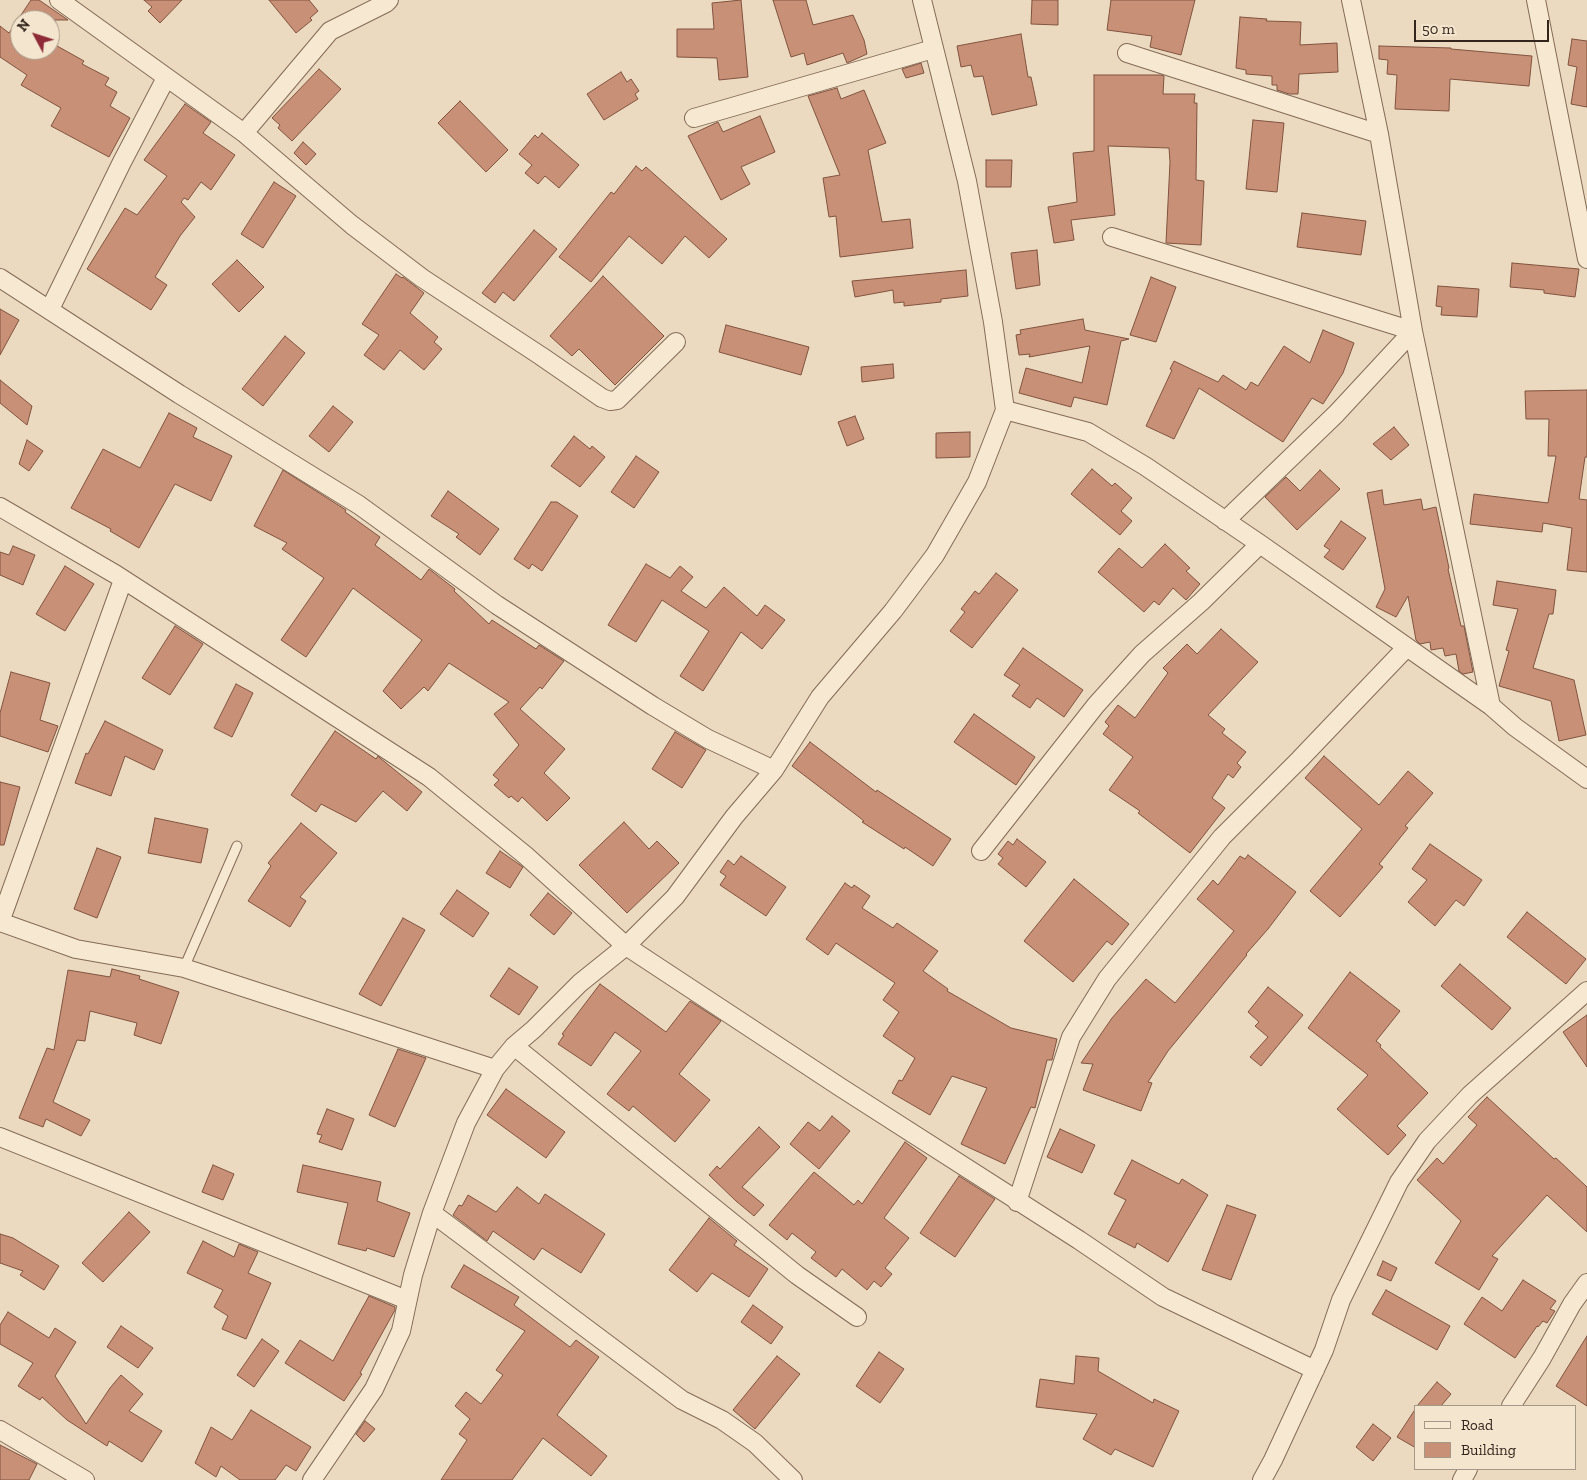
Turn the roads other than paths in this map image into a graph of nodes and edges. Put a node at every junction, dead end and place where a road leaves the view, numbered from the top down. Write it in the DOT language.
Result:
graph roads {
  1 [pos="58,0"];
  2 [pos="389,0"];
  3 [pos="922,0"];
  4 [pos="1352,0"];
  5 [pos="1536,0"];
  6 [pos="933,49"];
  7 [pos="1127,53"];
  8 [pos="166,78"];
  9 [pos="694,118"];
  10 [pos="244,133"];
  11 [pos="1379,134"];
  12 [pos="1112,237"];
  13 [pos="1587,259"];
  14 [pos="0,278"];
  15 [pos="50,309"];
  16 [pos="1413,331"];
  17 [pos="676,342"];
  18 [pos="1005,410"];
  19 [pos="0,507"];
  20 [pos="1225,521"];
  21 [pos="1260,544"];
  22 [pos="123,580"];
  23 [pos="1407,647"];
  24 [pos="1491,706"];
  25 [pos="774,770"];
  26 [pos="1587,779"];
  27 [pos="237,846"];
  28 [pos="981,850"];
  29 [pos="0,922"];
  30 [pos="626,946"];
  31 [pos="184,968"];
  32 [pos="1587,991"];
  33 [pos="514,1046"];
  34 [pos="494,1069"];
  35 [pos="0,1137"];
  36 [pos="1017,1202"];
  37 [pos="432,1213"];
  38 [pos="1587,1283"];
  39 [pos="408,1300"];
  40 [pos="857,1317"];
  41 [pos="1315,1370"];
  42 [pos="1512,1405"];
  43 [pos="0,1430"];
  44 [pos="85,1480"];
  45 [pos="312,1480"];
  46 [pos="793,1480"];
  47 [pos="1262,1480"];
  1 -- 8 [label="street"];
  2 -- 10 [label="street"];
  3 -- 6 [label="street"];
  4 -- 11 [label="street"];
  5 -- 13 [label="street"];
  6 -- 9 [label="street"];
  6 -- 18 [label="street"];
  7 -- 11 [label="street"];
  8 -- 10 [label="street"];
  8 -- 15 [label="street"];
  10 -- 17 [label="street"];
  11 -- 16 [label="street"];
  12 -- 16 [label="street"];
  14 -- 15 [label="street"];
  15 -- 25 [label="street"];
  16 -- 20 [label="street"];
  16 -- 24 [label="street"];
  18 -- 20 [label="street"];
  18 -- 25 [label="street"];
  19 -- 22 [label="street"];
  20 -- 21 [label="street"];
  21 -- 23 [label="street"];
  21 -- 28 [label="street"];
  22 -- 29 [label="street"];
  22 -- 30 [label="street"];
  23 -- 24 [label="street"];
  23 -- 36 [label="street"];
  24 -- 26 [label="street"];
  25 -- 30 [label="street"];
  27 -- 31 [label="lane"];
  29 -- 31 [label="street"];
  30 -- 33 [label="street"];
  30 -- 36 [label="street"];
  31 -- 34 [label="street"];
  32 -- 41 [label="street"];
  33 -- 34 [label="street"];
  33 -- 40 [label="street"];
  34 -- 37 [label="street"];
  35 -- 39 [label="street"];
  36 -- 41 [label="street"];
  37 -- 39 [label="street"];
  37 -- 46 [label="street"];
  38 -- 42 [label="street"];
  39 -- 45 [label="street"];
  41 -- 47 [label="street"];
  43 -- 44 [label="street"];
}
